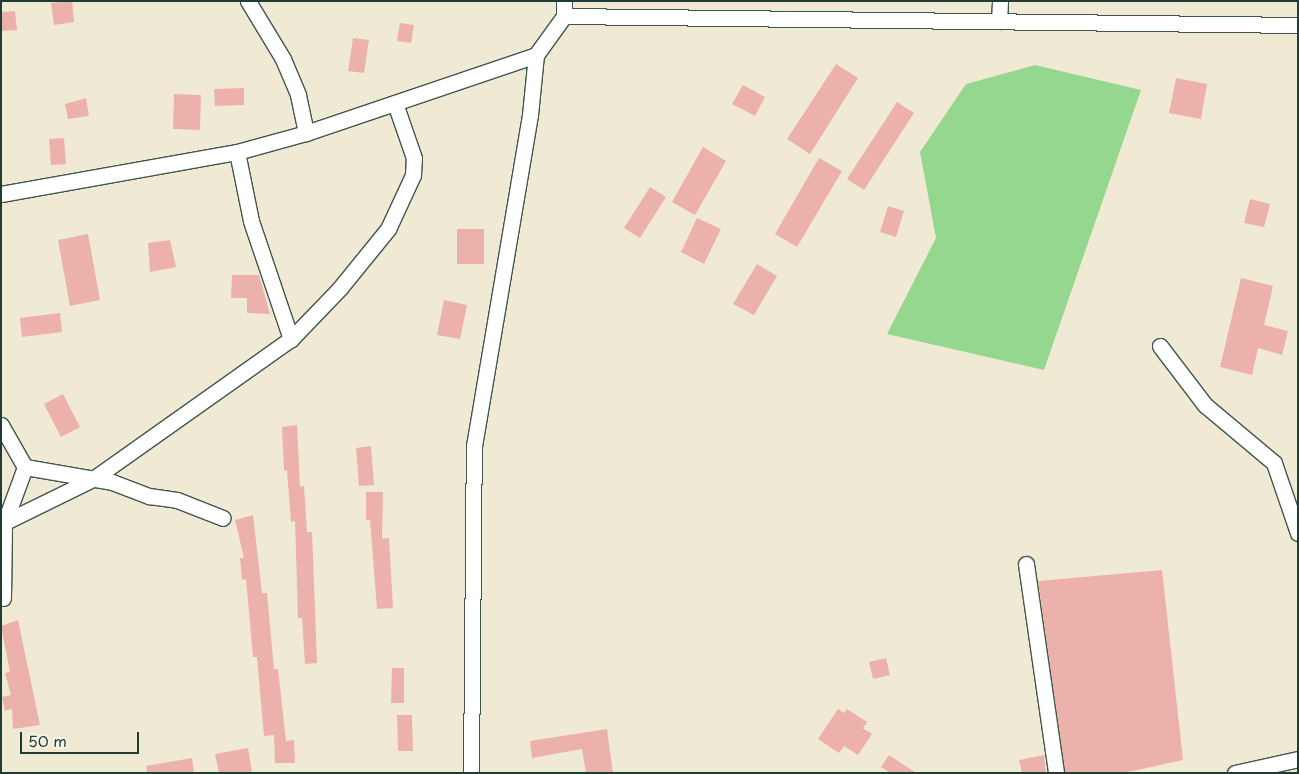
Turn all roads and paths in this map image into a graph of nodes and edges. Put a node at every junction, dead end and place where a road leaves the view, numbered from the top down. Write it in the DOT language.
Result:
graph roads {
  1 [pos="248,1"];
  2 [pos="1000,1"];
  3 [pos="564,9"];
  4 [pos="1000,21"];
  5 [pos="1298,25"];
  6 [pos="536,55"];
  7 [pos="396,103"];
  8 [pos="306,134"];
  9 [pos="236,152"];
  10 [pos="1,194"];
  11 [pos="292,339"];
  12 [pos="1160,346"];
  13 [pos="1,425"];
  14 [pos="25,467"];
  15 [pos="93,479"];
  16 [pos="223,518"];
  17 [pos="2,524"];
  18 [pos="1298,533"];
  19 [pos="1026,564"];
  20 [pos="3,598"];
  21 [pos="1298,758"];
  22 [pos="472,773"];
  23 [pos="1056,773"];
  24 [pos="1234,773"];
  1 -- 8 [label="street"];
  2 -- 4 [label="street"];
  3 -- 4 [label="street"];
  3 -- 6 [label="street"];
  4 -- 5 [label="street"];
  6 -- 7 [label="street"];
  6 -- 22 [label="street"];
  7 -- 8 [label="street"];
  7 -- 11 [label="street"];
  8 -- 9 [label="street"];
  9 -- 10 [label="street"];
  9 -- 11 [label="street"];
  11 -- 15 [label="street"];
  12 -- 18 [label="street"];
  13 -- 14 [label="street"];
  14 -- 15 [label="street"];
  14 -- 17 [label="street"];
  15 -- 16 [label="street"];
  15 -- 17 [label="street"];
  17 -- 20 [label="street"];
  19 -- 23 [label="street"];
  21 -- 24 [label="street"];
}
